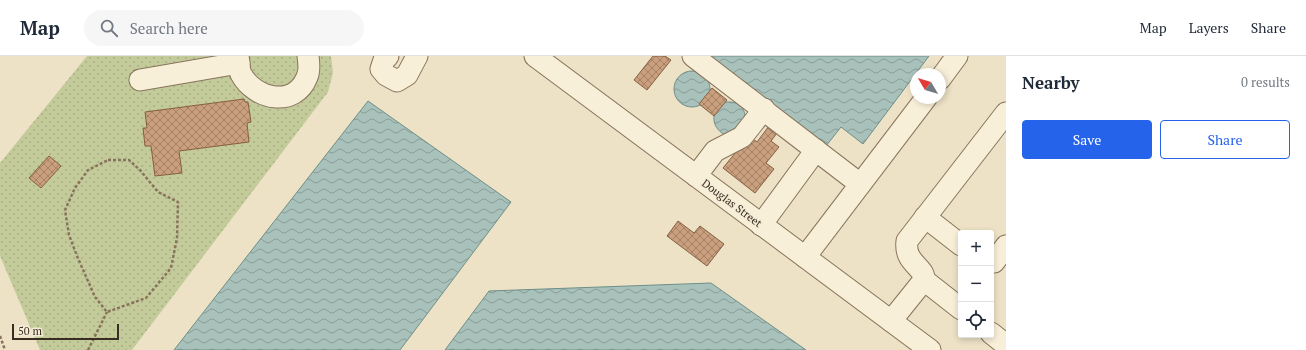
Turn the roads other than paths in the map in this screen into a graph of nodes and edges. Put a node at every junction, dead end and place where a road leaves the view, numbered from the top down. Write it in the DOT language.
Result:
graph roads {
  1 [pos="308,56"];
  2 [pos="388,56"];
  3 [pos="417,56"];
  4 [pos="535,56"];
  5 [pos="692,56"];
  6 [pos="958,56"];
  7 [pos="239,59"];
  8 [pos="946,72"];
  9 [pos="140,80"];
  10 [pos="921,104"];
  11 [pos="764,109"];
  12 [pos="1006,113"];
  13 [pos="816,150"];
  14 [pos="696,176"];
  15 [pos="860,184"];
  16 [pos="925,217"];
  17 [pos="762,225"];
  18 [pos="958,243"];
  19 [pos="1006,246"];
  20 [pos="805,257"];
  21 [pos="994,262"];
  22 [pos="924,280"];
  23 [pos="958,307"];
  24 [pos="891,322"];
  25 [pos="994,335"];
  26 [pos="1006,344"];
  27 [pos="930,350"];
  1 -- 7 [label="street"];
  2 -- 3 [label="street"];
  4 -- 14 [label="street, Douglas Street"];
  5 -- 11 [label="street"];
  6 -- 8 [label="street"];
  7 -- 9 [label="street"];
  10 -- 15 [label="street"];
  11 -- 13 [label="street"];
  11 -- 14 [label="street"];
  12 -- 16 [label="street"];
  13 -- 15 [label="street"];
  13 -- 17 [label="street"];
  14 -- 17 [label="street, Douglas Street"];
  15 -- 20 [label="street"];
  16 -- 18 [label="street"];
  16 -- 22 [label="street"];
  17 -- 20 [label="street, Douglas Street"];
  19 -- 21 [label="street"];
  20 -- 24 [label="street, Douglas Street"];
  22 -- 23 [label="street"];
  22 -- 24 [label="street"];
  24 -- 27 [label="street, Douglas Street"];
  25 -- 26 [label="street"];
}
